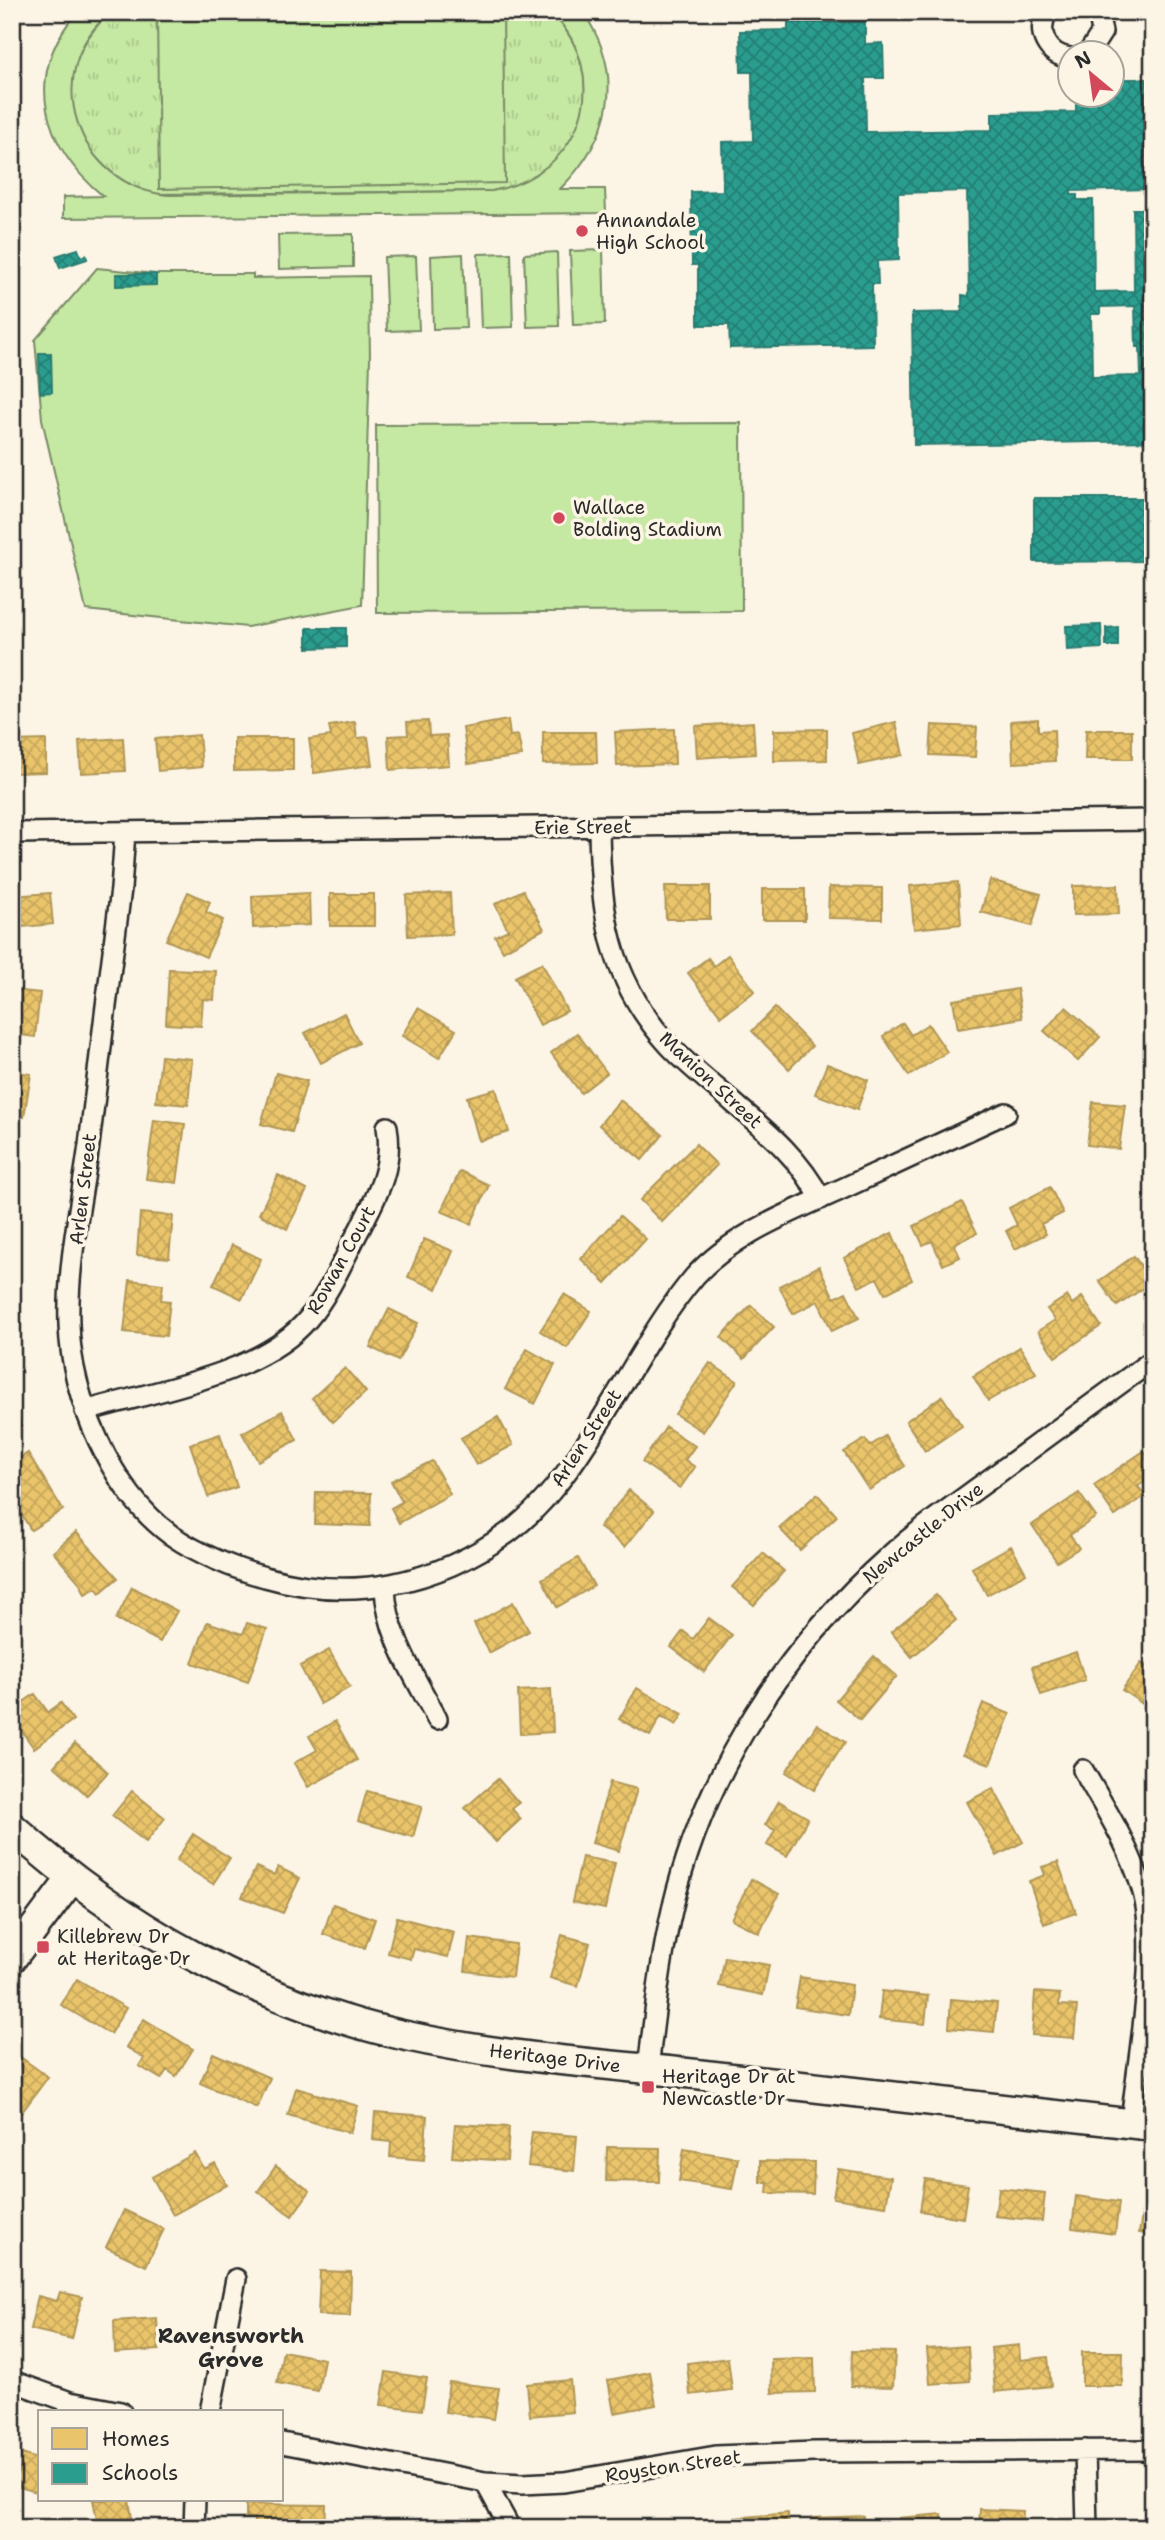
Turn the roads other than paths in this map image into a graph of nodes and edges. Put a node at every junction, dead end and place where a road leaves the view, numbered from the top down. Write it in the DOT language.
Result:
graph roads {
  1 [pos="1047,12"];
  2 [pos="1098,12"];
  3 [pos="1098,38"];
  4 [pos="1056,53"];
  5 [pos="1153,820"];
  6 [pos="598,827"];
  7 [pos="125,832"];
  8 [pos="12,833"];
  9 [pos="1006,1113"];
  10 [pos="387,1127"];
  11 [pos="821,1199"];
  12 [pos="1151,1364"];
  13 [pos="85,1411"];
  14 [pos="385,1587"];
  15 [pos="436,1719"];
  16 [pos="1083,1770"];
  17 [pos="12,1827"];
  18 [pos="72,1878"];
  19 [pos="12,1958"];
  20 [pos="648,2068"];
  21 [pos="1142,2124"];
  22 [pos="236,2279"];
  23 [pos="12,2381"];
  24 [pos="111,2410"];
  25 [pos="210,2410"];
  26 [pos="284,2443"];
  27 [pos="1085,2450"];
  28 [pos="1153,2450"];
  29 [pos="485,2482"];
  30 [pos="195,2502"];
  31 [pos="194,2528"];
  32 [pos="510,2528"];
  33 [pos="1087,2528"];
  1 -- 4 [label="street"];
  2 -- 3 [label="street"];
  5 -- 6 [label="street, Erie Street"];
  6 -- 7 [label="street, Erie Street"];
  6 -- 11 [label="street, Manion Street"];
  7 -- 8 [label="street, Erie Street"];
  7 -- 13 [label="street, Arlen Street"];
  9 -- 11 [label="street, Arlen Street"];
  10 -- 13 [label="street, Rowan Court"];
  11 -- 14 [label="street, Arlen Street"];
  12 -- 20 [label="street, Newcastle Drive"];
  13 -- 14 [label="street, Arlen Street"];
  14 -- 15 [label="street"];
  16 -- 21 [label="street"];
  17 -- 18 [label="street, Heritage Drive"];
  18 -- 19 [label="street"];
  18 -- 20 [label="street, Heritage Drive"];
  20 -- 21 [label="street, Heritage Drive"];
  22 -- 25 [label="street"];
  23 -- 24 [label="street"];
  26 -- 29 [label="street, Royston Street"];
  27 -- 28 [label="street, Royston Street"];
  27 -- 29 [label="street, Royston Street"];
  27 -- 33 [label="street"];
  29 -- 32 [label="street"];
  30 -- 31 [label="street"];
}
